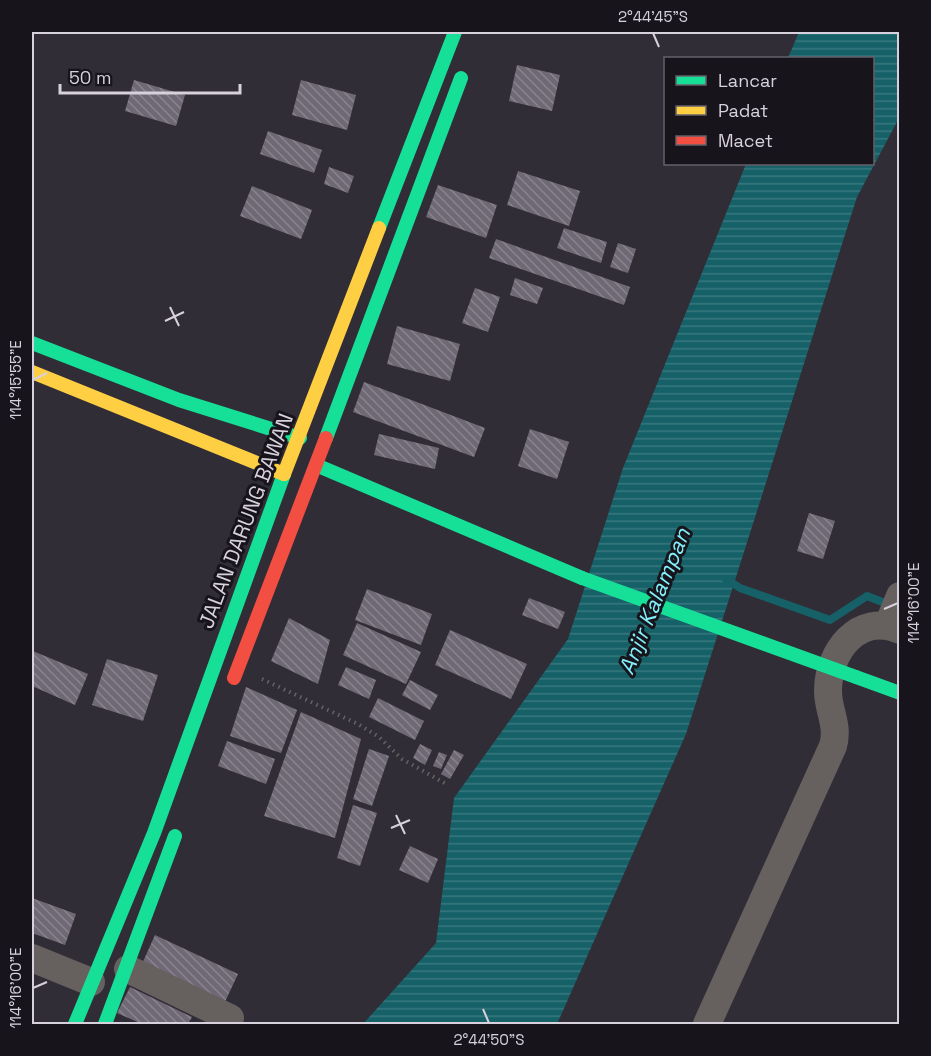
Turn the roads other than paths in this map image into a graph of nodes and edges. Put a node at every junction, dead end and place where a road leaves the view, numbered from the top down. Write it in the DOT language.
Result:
graph roads {
  1 [pos="455,32"];
  2 [pos="465,65"];
  3 [pos="362,271"];
  4 [pos="387,279"];
  5 [pos="32,343"];
  6 [pos="32,372"];
  7 [pos="300,438"];
  8 [pos="316,465"];
  9 [pos="284,474"];
  10 [pos="900,596"];
  11 [pos="894,627"];
  12 [pos="230,688"];
  13 [pos="900,693"];
  14 [pos="178,826"];
  15 [pos="32,958"];
  16 [pos="128,969"];
  17 [pos="91,982"];
  18 [pos="230,1018"];
  19 [pos="75,1024"];
  20 [pos="105,1024"];
  21 [pos="707,1024"];
  1 -- 3 [label="street, JALAN DARUNG BAWAN"];
  2 -- 4 [label="street"];
  3 -- 4 [label="street"];
  3 -- 7 [label="street, JALAN DARUNG BAWAN"];
  4 -- 8 [label="street"];
  5 -- 7 [label="street"];
  6 -- 9 [label="street"];
  7 -- 9 [label="street, JALAN DARUNG BAWAN"];
  8 -- 12 [label="street"];
  8 -- 13 [label="street, bridge"];
  9 -- 17 [label="street, JALAN DARUNG BAWAN"];
  10 -- 11 [label="street"];
  11 -- 21 [label="street"];
  14 -- 16 [label="street"];
  15 -- 17 [label="street"];
  16 -- 18 [label="street"];
  16 -- 20 [label="street"];
  17 -- 19 [label="street, JALAN DARUNG BAWAN"];
}
